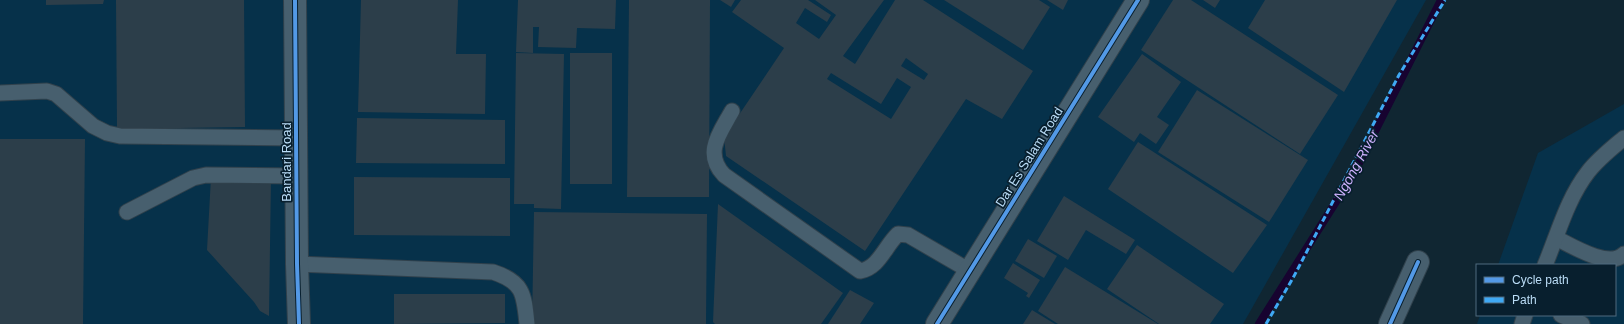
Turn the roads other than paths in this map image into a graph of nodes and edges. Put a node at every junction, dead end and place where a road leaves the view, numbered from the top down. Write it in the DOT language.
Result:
graph roads {
  1 [pos="295,0"];
  2 [pos="1138,0"];
  3 [pos="0,93"];
  4 [pos="732,111"];
  5 [pos="296,138"];
  6 [pos="1624,138"];
  7 [pos="296,176"];
  8 [pos="128,212"];
  9 [pos="1556,238"];
  10 [pos="1624,254"];
  11 [pos="1418,262"];
  12 [pos="296,264"];
  13 [pos="1545,264"];
  14 [pos="970,271"];
  15 [pos="1563,316"];
  16 [pos="301,324"];
  17 [pos="527,324"];
  18 [pos="937,324"];
  19 [pos="1390,324"];
  20 [pos="1582,324"];
  1 -- 5 [label="street, Bandari Road"];
  2 -- 14 [label="street, Dar Es Salam Road"];
  3 -- 5 [label="lane"];
  4 -- 14 [label="lane"];
  5 -- 7 [label="street, Bandari Road"];
  6 -- 9 [label="lane"];
  7 -- 8 [label="lane"];
  7 -- 12 [label="street, Bandari Road"];
  9 -- 10 [label="lane"];
  9 -- 13 [label="lane"];
  11 -- 19 [label="street"];
  12 -- 16 [label="street, Bandari Road"];
  12 -- 17 [label="lane"];
  14 -- 18 [label="street, Dar Es Salam Road"];
  15 -- 20 [label="lane"];
}
